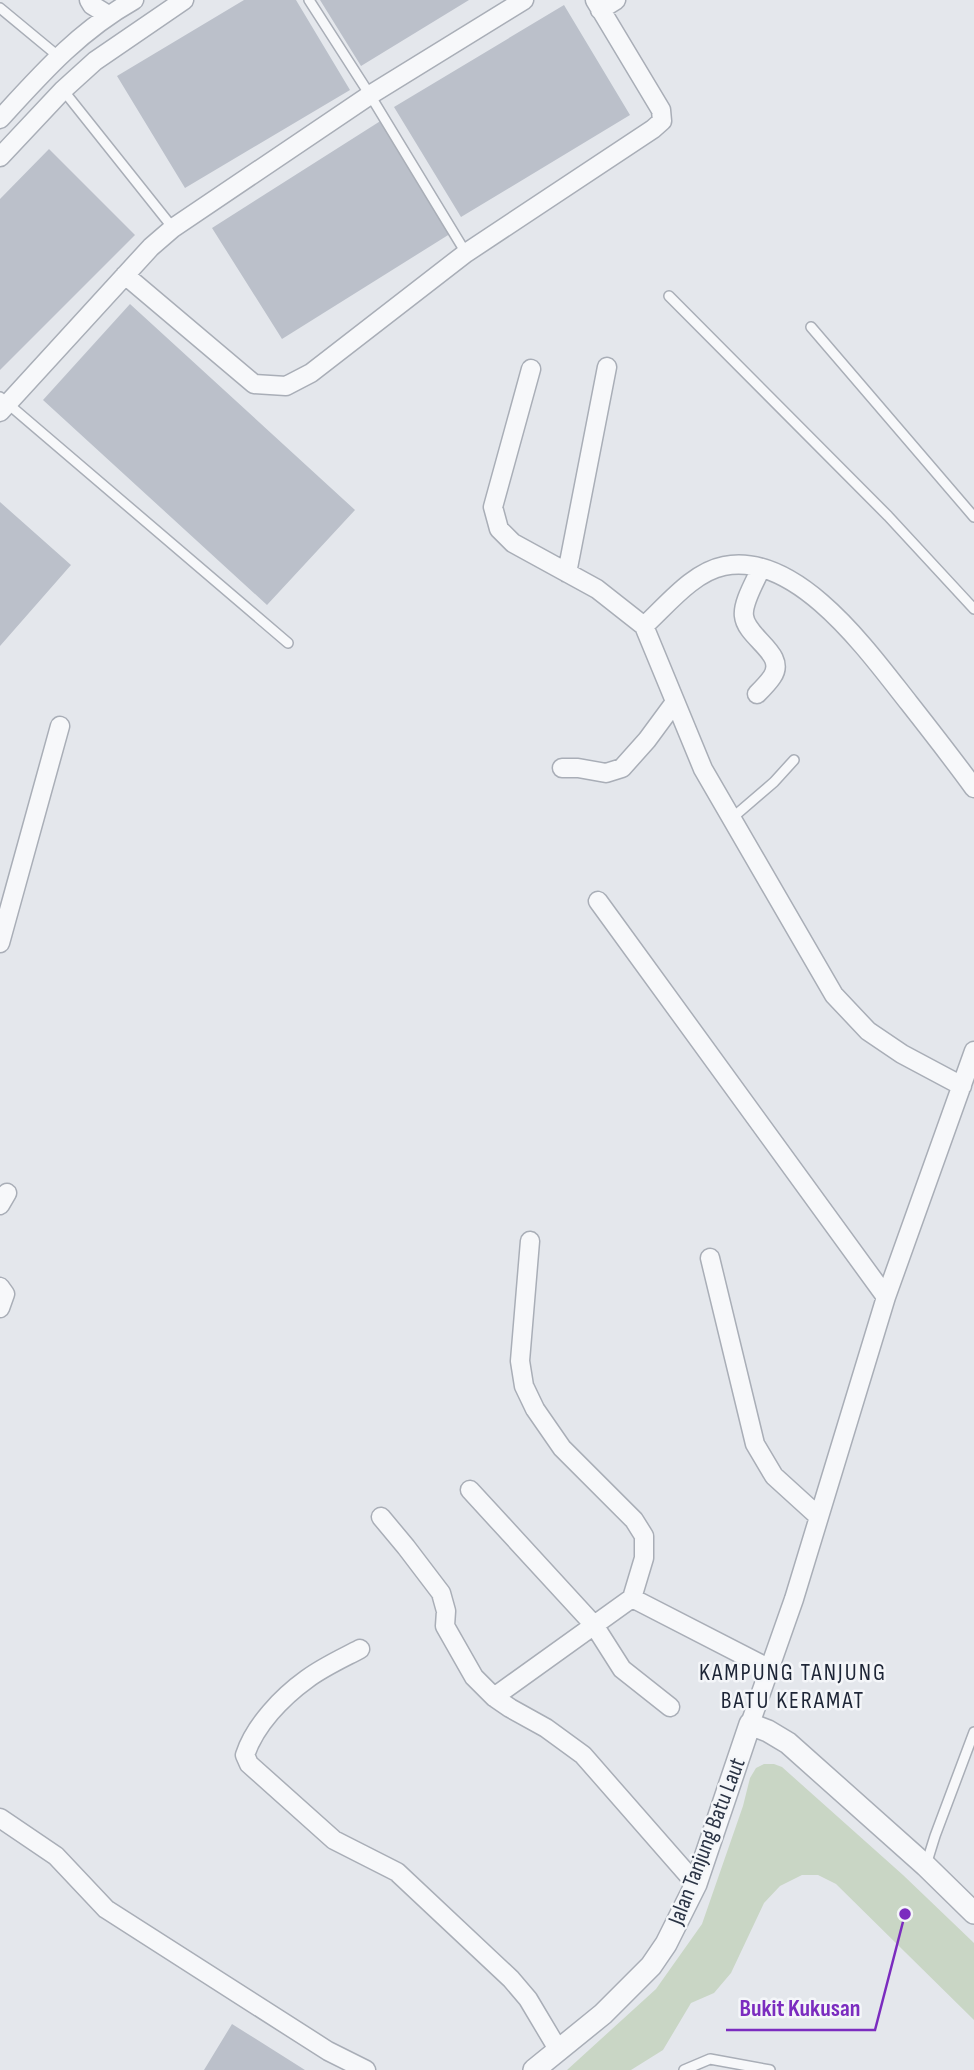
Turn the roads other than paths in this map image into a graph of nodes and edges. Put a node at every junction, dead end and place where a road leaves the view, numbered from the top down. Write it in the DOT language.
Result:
graph roads {
  1 [pos="89,0"];
  2 [pos="134,0"];
  3 [pos="184,0"];
  4 [pos="309,0"];
  5 [pos="524,0"];
  6 [pos="604,3"];
  7 [pos="0,8"];
  8 [pos="108,15"];
  9 [pos="58,56"];
  10 [pos="63,90"];
  11 [pos="370,95"];
  12 [pos="0,119"];
  13 [pos="0,157"];
  14 [pos="173,228"];
  15 [pos="466,253"];
  16 [pos="125,275"];
  17 [pos="669,296"];
  18 [pos="811,327"];
  19 [pos="607,367"];
  20 [pos="531,369"];
  21 [pos="2,404"];
  22 [pos="974,517"];
  23 [pos="761,568"];
  24 [pos="567,573"];
  25 [pos="974,609"];
  26 [pos="644,626"];
  27 [pos="288,643"];
  28 [pos="757,694"];
  29 [pos="675,702"];
  30 [pos="60,726"];
  31 [pos="794,760"];
  32 [pos="562,768"];
  33 [pos="974,788"];
  34 [pos="731,819"];
  35 [pos="598,901"];
  36 [pos="0,943"];
  37 [pos="974,1051"];
  38 [pos="962,1086"];
  39 [pos="530,1241"];
  40 [pos="710,1258"];
  41 [pos="0,1287"];
  42 [pos="886,1297"];
  43 [pos="0,1308"];
  44 [pos="470,1490"];
  45 [pos="818,1516"];
  46 [pos="381,1517"];
  47 [pos="632,1598"];
  48 [pos="594,1625"];
  49 [pos="360,1649"];
  50 [pos="770,1669"];
  51 [pos="494,1697"];
  52 [pos="670,1707"];
  53 [pos="750,1724"];
  54 [pos="974,1732"];
  55 [pos="0,1818"];
  56 [pos="926,1866"];
  57 [pos="696,1884"];
  58 [pos="974,1913"];
  59 [pos="559,2051"];
  60 [pos="366,2070"];
  61 [pos="534,2070"];
  62 [pos="684,2070"];
  63 [pos="770,2070"];
  1 -- 8 [label="street"];
  2 -- 8 [label="street"];
  3 -- 10 [label="street"];
  4 -- 11 [label="lane"];
  5 -- 11 [label="street"];
  6 -- 15 [label="street"];
  7 -- 9 [label="lane"];
  8 -- 9 [label="street"];
  9 -- 12 [label="street"];
  10 -- 13 [label="street"];
  10 -- 14 [label="lane"];
  11 -- 14 [label="street"];
  11 -- 15 [label="lane"];
  14 -- 16 [label="street"];
  15 -- 16 [label="street"];
  16 -- 21 [label="street"];
  17 -- 25 [label="lane"];
  18 -- 22 [label="lane"];
  19 -- 24 [label="street"];
  20 -- 24 [label="street"];
  21 -- 27 [label="lane"];
  23 -- 26 [label="street"];
  23 -- 28 [label="street"];
  23 -- 33 [label="street"];
  24 -- 26 [label="street"];
  26 -- 29 [label="street"];
  29 -- 32 [label="street"];
  29 -- 34 [label="street"];
  30 -- 36 [label="street"];
  31 -- 34 [label="lane"];
  34 -- 38 [label="street"];
  35 -- 42 [label="street"];
  37 -- 38 [label="street"];
  38 -- 42 [label="street"];
  39 -- 47 [label="street"];
  40 -- 45 [label="street"];
  41 -- 43 [label="street"];
  42 -- 45 [label="street"];
  44 -- 48 [label="street"];
  45 -- 50 [label="street"];
  46 -- 51 [label="street"];
  47 -- 48 [label="street"];
  47 -- 50 [label="street"];
  48 -- 51 [label="street"];
  48 -- 52 [label="street"];
  49 -- 59 [label="street"];
  50 -- 53 [label="street"];
  51 -- 57 [label="street"];
  53 -- 56 [label="street"];
  53 -- 57 [label="street, Jalan Tanjung Batu Laut"];
  54 -- 56 [label="lane"];
  55 -- 60 [label="street"];
  56 -- 58 [label="street"];
  57 -- 59 [label="street, Jalan Tanjung Batu Laut"];
  59 -- 61 [label="street, Jalan Tanjung Batu Laut"];
  62 -- 63 [label="lane"];
}
